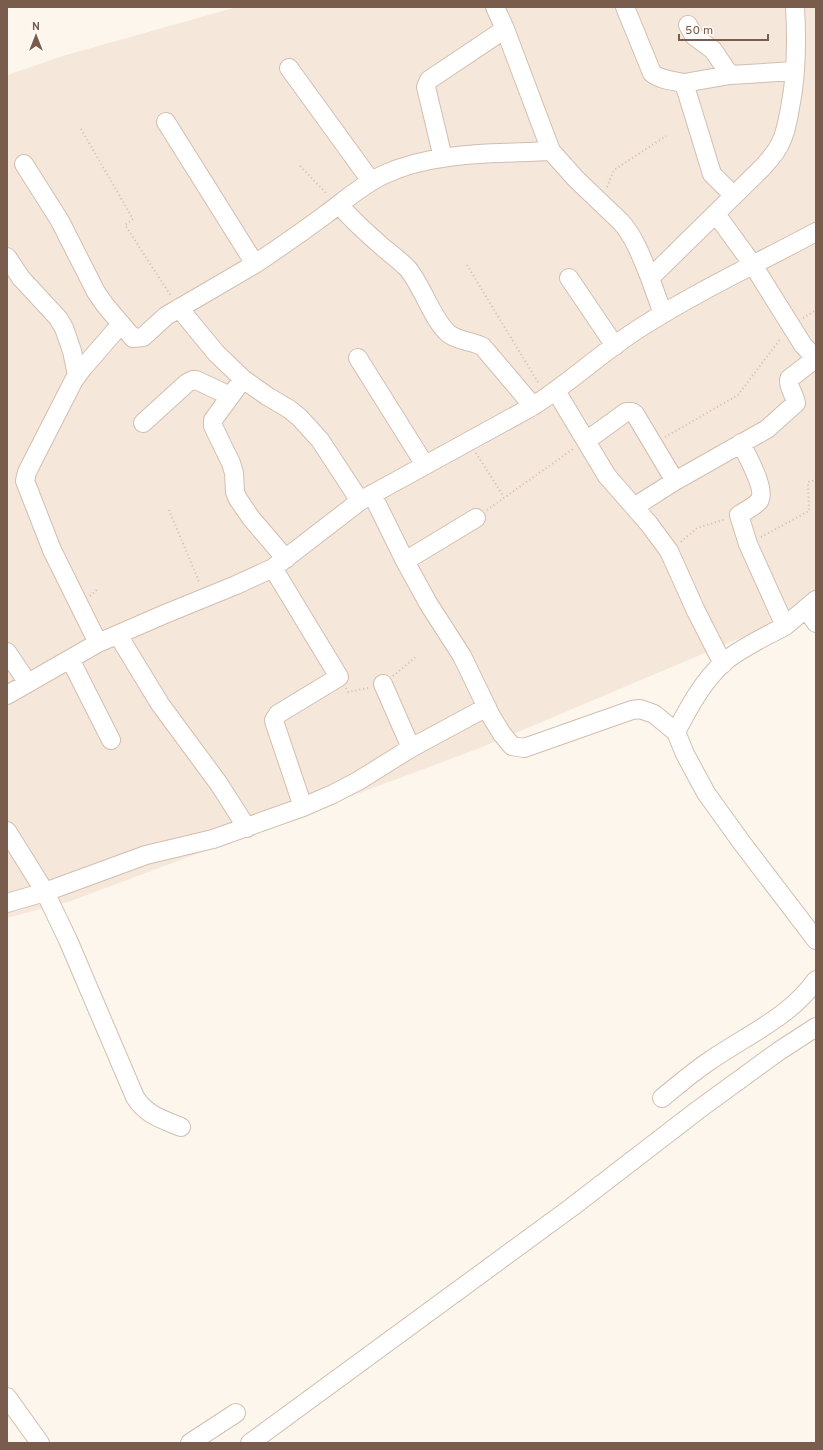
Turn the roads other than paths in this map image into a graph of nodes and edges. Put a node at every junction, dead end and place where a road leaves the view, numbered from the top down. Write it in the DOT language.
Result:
graph roads {
  1 [pos="495,7"];
  2 [pos="625,7"];
  3 [pos="795,7"];
  4 [pos="688,25"];
  5 [pos="505,29"];
  6 [pos="289,68"];
  7 [pos="795,71"];
  8 [pos="730,75"];
  9 [pos="684,83"];
  10 [pos="166,122"];
  11 [pos="551,151"];
  12 [pos="443,158"];
  13 [pos="24,164"];
  14 [pos="371,181"];
  15 [pos="734,196"];
  16 [pos="338,205"];
  17 [pos="716,214"];
  18 [pos="816,232"];
  19 [pos="7,258"];
  20 [pos="255,264"];
  21 [pos="753,265"];
  22 [pos="569,278"];
  23 [pos="650,278"];
  24 [pos="179,308"];
  25 [pos="663,314"];
  26 [pos="121,324"];
  27 [pos="615,346"];
  28 [pos="358,358"];
  29 [pos="815,359"];
  30 [pos="77,375"];
  31 [pos="243,379"];
  32 [pos="230,396"];
  33 [pos="545,398"];
  34 [pos="143,423"];
  35 [pos="586,441"];
  36 [pos="741,443"];
  37 [pos="426,465"];
  38 [pos="675,481"];
  39 [pos="366,497"];
  40 [pos="634,507"];
  41 [pos="476,518"];
  42 [pos="404,561"];
  43 [pos="279,563"];
  44 [pos="813,610"];
  45 [pos="785,626"];
  46 [pos="118,635"];
  47 [pos="98,643"];
  48 [pos="7,652"];
  49 [pos="70,659"];
  50 [pos="723,664"];
  51 [pos="28,683"];
  52 [pos="383,684"];
  53 [pos="7,695"];
  54 [pos="487,707"];
  55 [pos="676,732"];
  56 [pos="111,740"];
  57 [pos="411,748"];
  58 [pos="303,807"];
  59 [pos="247,828"];
  60 [pos="7,831"];
  61 [pos="45,892"];
  62 [pos="7,903"];
  63 [pos="816,940"];
  64 [pos="816,980"];
  65 [pos="816,1027"];
  66 [pos="662,1098"];
  67 [pos="180,1127"];
  68 [pos="7,1397"];
  69 [pos="236,1413"];
  70 [pos="40,1443"];
  71 [pos="190,1443"];
  72 [pos="250,1443"];
  1 -- 5 [label="street"];
  2 -- 9 [label="street"];
  3 -- 7 [label="street"];
  4 -- 8 [label="street"];
  5 -- 11 [label="street"];
  5 -- 12 [label="street"];
  6 -- 14 [label="street"];
  7 -- 8 [label="street"];
  7 -- 15 [label="street"];
  8 -- 9 [label="street"];
  9 -- 15 [label="street"];
  10 -- 20 [label="street"];
  11 -- 12 [label="street"];
  11 -- 23 [label="street"];
  12 -- 14 [label="street"];
  13 -- 26 [label="street"];
  14 -- 16 [label="street"];
  15 -- 17 [label="street"];
  16 -- 20 [label="street"];
  16 -- 33 [label="street"];
  17 -- 21 [label="street"];
  17 -- 23 [label="street"];
  18 -- 21 [label="street"];
  19 -- 30 [label="street"];
  20 -- 24 [label="street"];
  21 -- 25 [label="street"];
  21 -- 29 [label="street"];
  22 -- 27 [label="street"];
  23 -- 25 [label="street"];
  24 -- 26 [label="street"];
  24 -- 31 [label="street"];
  25 -- 27 [label="street"];
  26 -- 30 [label="street"];
  27 -- 33 [label="street"];
  28 -- 37 [label="street"];
  29 -- 36 [label="street"];
  30 -- 47 [label="street"];
  31 -- 32 [label="street"];
  31 -- 39 [label="street"];
  32 -- 34 [label="street"];
  32 -- 43 [label="street"];
  33 -- 35 [label="street"];
  33 -- 37 [label="street"];
  35 -- 38 [label="street"];
  35 -- 40 [label="street"];
  36 -- 38 [label="street"];
  36 -- 45 [label="street"];
  37 -- 39 [label="street"];
  38 -- 40 [label="street"];
  39 -- 42 [label="street"];
  39 -- 43 [label="street"];
  40 -- 50 [label="street"];
  41 -- 42 [label="street"];
  42 -- 54 [label="street"];
  43 -- 46 [label="street"];
  43 -- 58 [label="street"];
  44 -- 45 [label="street"];
  45 -- 50 [label="street"];
  46 -- 47 [label="street"];
  46 -- 59 [label="street"];
  47 -- 49 [label="street"];
  48 -- 51 [label="street"];
  49 -- 51 [label="street"];
  49 -- 56 [label="street"];
  50 -- 55 [label="street"];
  51 -- 53 [label="street"];
  52 -- 57 [label="street"];
  54 -- 55 [label="street"];
  54 -- 57 [label="street"];
  55 -- 63 [label="street"];
  57 -- 58 [label="street"];
  58 -- 59 [label="street"];
  59 -- 61 [label="street"];
  60 -- 61 [label="street"];
  61 -- 62 [label="street"];
  61 -- 67 [label="street"];
  64 -- 66 [label="street"];
  65 -- 72 [label="street"];
  68 -- 70 [label="street"];
  69 -- 71 [label="street"];
}
